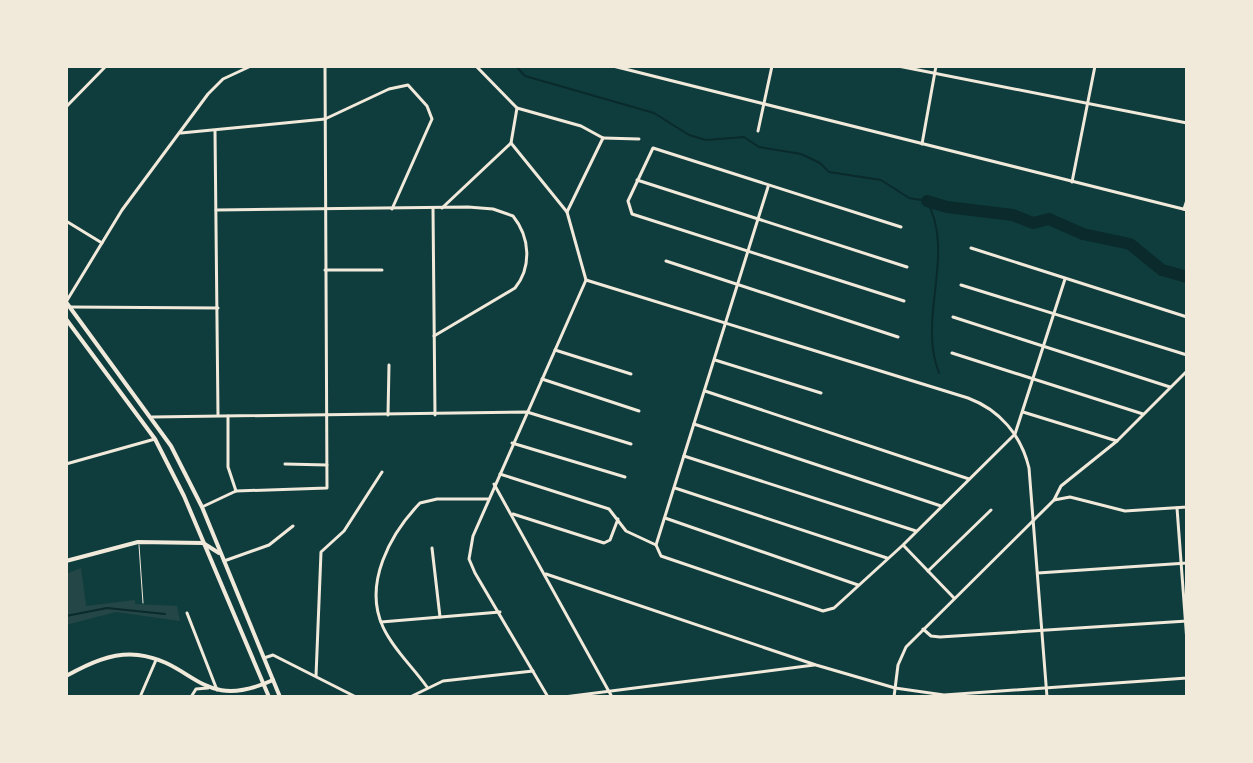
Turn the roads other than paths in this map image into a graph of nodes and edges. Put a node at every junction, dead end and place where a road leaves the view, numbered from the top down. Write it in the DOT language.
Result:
graph roads {
  1 [pos="106,66"];
  2 [pos="251,66"];
  3 [pos="325,66"];
  4 [pos="476,66"];
  5 [pos="613,66"];
  6 [pos="772,66"];
  7 [pos="898,66"];
  8 [pos="936,66"];
  9 [pos="1095,66"];
  10 [pos="934,73"];
  11 [pos="764,104"];
  12 [pos="1087,104"];
  13 [pos="66,107"];
  14 [pos="517,108"];
  15 [pos="325,119"];
  16 [pos="1187,123"];
  17 [pos="215,131"];
  18 [pos="758,131"];
  19 [pos="179,133"];
  20 [pos="603,138"];
  21 [pos="639,139"];
  22 [pos="511,143"];
  23 [pos="922,144"];
  24 [pos="637,180"];
  25 [pos="1072,182"];
  26 [pos="768,187"];
  27 [pos="1187,200"];
  28 [pos="433,208"];
  29 [pos="442,208"];
  30 [pos="392,209"];
  31 [pos="1186,209"];
  32 [pos="216,210"];
  33 [pos="325,210"];
  34 [pos="567,212"];
  35 [pos="758,219"];
  36 [pos="66,221"];
  37 [pos="901,227"];
  38 [pos="102,243"];
  39 [pos="971,248"];
  40 [pos="748,251"];
  41 [pos="666,261"];
  42 [pos="907,267"];
  43 [pos="325,270"];
  44 [pos="382,270"];
  45 [pos="1065,279"];
  46 [pos="586,280"];
  47 [pos="739,283"];
  48 [pos="961,285"];
  49 [pos="904,301"];
  50 [pos="67,304"];
  51 [pos="218,308"];
  52 [pos="1054,314"];
  53 [pos="953,317"];
  54 [pos="1187,317"];
  55 [pos="66,319"];
  56 [pos="727,322"];
  57 [pos="434,336"];
  58 [pos="898,337"];
  59 [pos="1043,347"];
  60 [pos="555,350"];
  61 [pos="952,353"];
  62 [pos="1187,355"];
  63 [pos="715,360"];
  64 [pos="389,365"];
  65 [pos="1187,371"];
  66 [pos="631,374"];
  67 [pos="542,379"];
  68 [pos="1033,380"];
  69 [pos="1170,387"];
  70 [pos="705,391"];
  71 [pos="821,393"];
  72 [pos="639,411"];
  73 [pos="527,412"];
  74 [pos="1023,412"];
  75 [pos="1143,414"];
  76 [pos="218,415"];
  77 [pos="228,415"];
  78 [pos="327,415"];
  79 [pos="388,415"];
  80 [pos="435,415"];
  81 [pos="152,417"];
  82 [pos="694,424"];
  83 [pos="1015,434"];
  84 [pos="155,439"];
  85 [pos="1117,441"];
  86 [pos="512,443"];
  87 [pos="631,444"];
  88 [pos="684,456"];
  89 [pos="66,464"];
  90 [pos="285,464"];
  91 [pos="327,465"];
  92 [pos="382,472"];
  93 [pos="499,474"];
  94 [pos="625,477"];
  95 [pos="969,479"];
  96 [pos="494,484"];
  97 [pos="675,488"];
  98 [pos="236,491"];
  99 [pos="488,499"];
  100 [pos="1054,500"];
  101 [pos="202,507"];
  102 [pos="942,507"];
  103 [pos="1187,507"];
  104 [pos="1177,508"];
  105 [pos="991,510"];
  106 [pos="513,514"];
  107 [pos="665,518"];
  108 [pos="618,519"];
  109 [pos="1033,521"];
  110 [pos="293,526"];
  111 [pos="916,531"];
  112 [pos="138,542"];
  113 [pos="203,543"];
  114 [pos="656,545"];
  115 [pos="903,545"];
  116 [pos="432,548"];
  117 [pos="221,555"];
  118 [pos="888,558"];
  119 [pos="66,561"];
  120 [pos="224,561"];
  121 [pos="1181,563"];
  122 [pos="1187,563"];
  123 [pos="928,571"];
  124 [pos="1038,573"];
  125 [pos="546,574"];
  126 [pos="858,585"];
  127 [pos="954,598"];
  128 [pos="143,603"];
  129 [pos="500,612"];
  130 [pos="187,613"];
  131 [pos="440,617"];
  132 [pos="1186,621"];
  133 [pos="381,622"];
  134 [pos="923,629"];
  135 [pos="1041,632"];
  136 [pos="1187,642"];
  137 [pos="264,658"];
  138 [pos="156,660"];
  139 [pos="816,665"];
  140 [pos="533,671"];
  141 [pos="66,676"];
  142 [pos="316,676"];
  143 [pos="1187,678"];
  144 [pos="273,680"];
  145 [pos="263,684"];
  146 [pos="427,687"];
  147 [pos="208,688"];
  148 [pos="895,688"];
  149 [pos="1046,688"];
  150 [pos="217,690"];
  151 [pos="611,694"];
  152 [pos="140,697"];
  153 [pos="191,697"];
  154 [pos="269,697"];
  155 [pos="280,697"];
  156 [pos="356,697"];
  157 [pos="410,697"];
  158 [pos="548,697"];
  159 [pos="564,697"];
  160 [pos="894,697"];
  161 [pos="1047,697"];
  1 -- 13 [label="street"];
  2 -- 19 [label="street"];
  3 -- 15 [label="street"];
  4 -- 14 [label="street"];
  5 -- 11 [label="street"];
  6 -- 11 [label="street"];
  7 -- 10 [label="street"];
  8 -- 10 [label="street"];
  9 -- 12 [label="street"];
  10 -- 12 [label="street"];
  10 -- 23 [label="street"];
  11 -- 18 [label="street"];
  11 -- 23 [label="street"];
  12 -- 16 [label="street"];
  12 -- 25 [label="street"];
  14 -- 20 [label="street"];
  14 -- 22 [label="street"];
  15 -- 17 [label="street"];
  15 -- 30 [label="street"];
  15 -- 33 [label="street"];
  17 -- 19 [label="street"];
  17 -- 32 [label="street"];
  19 -- 38 [label="street"];
  20 -- 21 [label="street"];
  20 -- 34 [label="street"];
  22 -- 29 [label="street"];
  22 -- 34 [label="street"];
  23 -- 25 [label="street"];
  24 -- 26 [label="street"];
  24 -- 35 [label="street"];
  24 -- 40 [label="street"];
  25 -- 31 [label="street"];
  26 -- 35 [label="street"];
  26 -- 37 [label="street"];
  27 -- 31 [label="street"];
  28 -- 29 [label="street"];
  28 -- 30 [label="street"];
  28 -- 57 [label="street"];
  29 -- 57 [label="street"];
  30 -- 33 [label="street"];
  32 -- 33 [label="street"];
  32 -- 51 [label="street"];
  33 -- 43 [label="street"];
  34 -- 46 [label="street"];
  35 -- 40 [label="street"];
  35 -- 42 [label="street"];
  36 -- 38 [label="street"];
  38 -- 50 [label="street"];
  39 -- 45 [label="street"];
  40 -- 47 [label="street"];
  40 -- 49 [label="street"];
  41 -- 47 [label="street"];
  43 -- 44 [label="street"];
  43 -- 78 [label="street"];
  45 -- 52 [label="street"];
  45 -- 54 [label="street"];
  46 -- 56 [label="street"];
  46 -- 60 [label="street"];
  47 -- 56 [label="street"];
  47 -- 58 [label="street"];
  48 -- 52 [label="street"];
  50 -- 51 [label="street"];
  50 -- 81 [label="main road"];
  51 -- 76 [label="street"];
  52 -- 59 [label="street"];
  52 -- 62 [label="street"];
  53 -- 59 [label="street"];
  55 -- 84 [label="main road"];
  56 -- 63 [label="street"];
  56 -- 83 [label="street"];
  57 -- 80 [label="street"];
  59 -- 68 [label="street"];
  59 -- 69 [label="street"];
  60 -- 66 [label="street"];
  60 -- 67 [label="street"];
  61 -- 68 [label="street"];
  63 -- 70 [label="street"];
  63 -- 71 [label="street"];
  64 -- 79 [label="street"];
  65 -- 69 [label="street"];
  67 -- 72 [label="street"];
  67 -- 73 [label="street"];
  68 -- 74 [label="street"];
  68 -- 75 [label="street"];
  69 -- 75 [label="street"];
  70 -- 82 [label="street"];
  70 -- 95 [label="street"];
  73 -- 80 [label="street"];
  73 -- 86 [label="street"];
  73 -- 87 [label="street"];
  74 -- 83 [label="street"];
  74 -- 85 [label="street"];
  75 -- 85 [label="street"];
  76 -- 77 [label="street"];
  76 -- 81 [label="street"];
  77 -- 78 [label="street"];
  77 -- 98 [label="street"];
  78 -- 79 [label="street"];
  78 -- 91 [label="street"];
  79 -- 80 [label="street"];
  81 -- 101 [label="main road"];
  82 -- 88 [label="street"];
  82 -- 102 [label="street"];
  83 -- 95 [label="street"];
  83 -- 109 [label="street"];
  84 -- 89 [label="street"];
  84 -- 113 [label="main road"];
  85 -- 100 [label="street"];
  86 -- 93 [label="street"];
  86 -- 94 [label="street"];
  88 -- 97 [label="street"];
  88 -- 111 [label="street"];
  90 -- 91 [label="street"];
  91 -- 98 [label="street"];
  92 -- 142 [label="street"];
  93 -- 96 [label="street"];
  93 -- 108 [label="street"];
  95 -- 102 [label="street"];
  96 -- 99 [label="street"];
  96 -- 106 [label="street"];
  97 -- 107 [label="street"];
  97 -- 118 [label="street"];
  98 -- 101 [label="street"];
  99 -- 129 [label="street"];
  99 -- 133 [label="street"];
  100 -- 104 [label="street"];
  100 -- 109 [label="street"];
  101 -- 117 [label="main road"];
  102 -- 111 [label="street"];
  103 -- 104 [label="street"];
  104 -- 121 [label="street"];
  105 -- 123 [label="street"];
  106 -- 108 [label="street"];
  106 -- 125 [label="street"];
  107 -- 114 [label="street"];
  107 -- 126 [label="street"];
  108 -- 114 [label="street"];
  109 -- 124 [label="street"];
  109 -- 127 [label="street"];
  110 -- 120 [label="street"];
  111 -- 115 [label="street"];
  112 -- 113 [label="main road"];
  112 -- 119 [label="main road"];
  112 -- 128 [label="lane"];
  113 -- 117 [label="main road"];
  113 -- 145 [label="main road"];
  114 -- 126 [label="street"];
  115 -- 118 [label="street"];
  115 -- 123 [label="street"];
  116 -- 131 [label="street"];
  117 -- 120 [label="main road"];
  118 -- 126 [label="street"];
  120 -- 137 [label="main road"];
  121 -- 122 [label="street"];
  121 -- 124 [label="street"];
  121 -- 132 [label="street"];
  123 -- 127 [label="street"];
  124 -- 135 [label="street"];
  125 -- 139 [label="street"];
  125 -- 151 [label="street"];
  127 -- 134 [label="street"];
  129 -- 131 [label="street"];
  129 -- 140 [label="street"];
  130 -- 150 [label="street"];
  131 -- 133 [label="street"];
  132 -- 135 [label="street"];
  132 -- 136 [label="street"];
  133 -- 146 [label="street"];
  134 -- 135 [label="street"];
  134 -- 148 [label="street"];
  135 -- 149 [label="street"];
  137 -- 142 [label="street"];
  137 -- 144 [label="main road"];
  138 -- 141 [label="main road"];
  138 -- 147 [label="main road"];
  138 -- 152 [label="street"];
  139 -- 148 [label="street"];
  139 -- 151 [label="street"];
  140 -- 146 [label="street"];
  140 -- 158 [label="street"];
  142 -- 156 [label="street"];
  143 -- 149 [label="street"];
  144 -- 145 [label="main road"];
  144 -- 155 [label="main road"];
  145 -- 150 [label="main road"];
  145 -- 154 [label="main road"];
  146 -- 157 [label="street"];
  147 -- 150 [label="main road"];
  147 -- 153 [label="street"];
  148 -- 149 [label="street"];
  148 -- 160 [label="street"];
  149 -- 161 [label="street"];
  151 -- 159 [label="street"];
}
